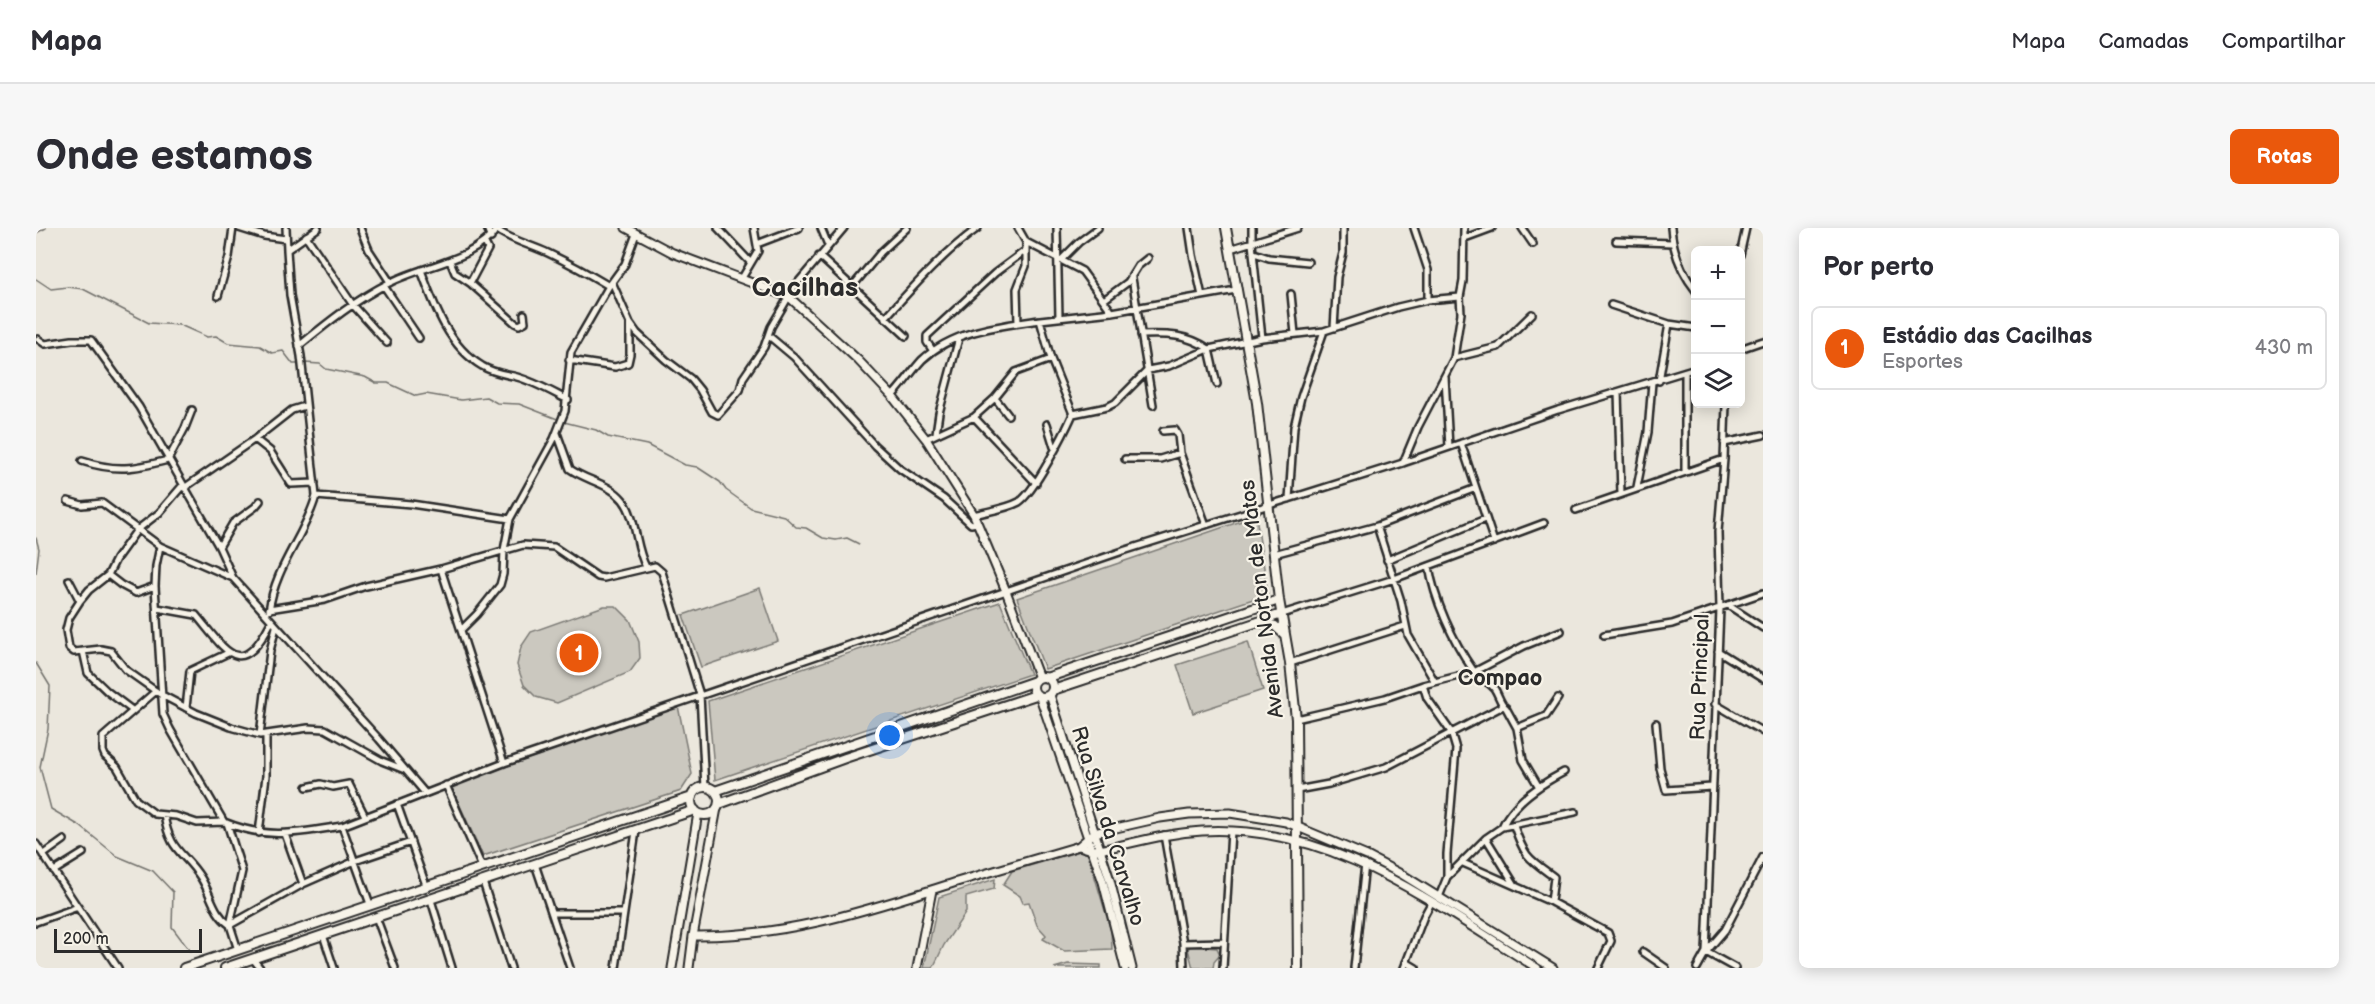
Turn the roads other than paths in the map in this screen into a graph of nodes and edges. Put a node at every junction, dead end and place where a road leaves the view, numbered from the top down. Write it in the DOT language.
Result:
graph roads {
  1 [pos="233,228"];
  2 [pos="239,228"];
  3 [pos="286,228"];
  4 [pos="318,228"];
  5 [pos="360,228"];
  6 [pos="487,228"];
  7 [pos="626,228"];
  8 [pos="717,228"];
  9 [pos="754,228"];
  10 [pos="799,228"];
  11 [pos="821,228"];
  12 [pos="844,228"];
  13 [pos="907,228"];
  14 [pos="978,228"];
  15 [pos="1018,228"];
  16 [pos="1057,228"];
  17 [pos="1098,228"];
  18 [pos="1189,228"];
  19 [pos="1226,228"];
  20 [pos="1252,228"];
  21 [pos="1298,228"];
  22 [pos="1343,228"];
  23 [pos="1414,228"];
  24 [pos="1464,228"];
  25 [pos="1492,228"];
  26 [pos="1522,228"];
  27 [pos="1671,228"];
  28 [pos="1746,228"];
  29 [pos="498,229"];
  30 [pos="635,232"];
  31 [pos="306,236"];
  32 [pos="286,238"];
  33 [pos="491,238"];
  34 [pos="1465,238"];
  35 [pos="1617,241"];
  36 [pos="1026,242"];
  37 [pos="486,243"];
  38 [pos="1252,243"];
  39 [pos="1672,243"];
  40 [pos="757,244"];
  41 [pos="1533,244"];
  42 [pos="828,245"];
  43 [pos="1742,246"];
  44 [pos="1230,249"];
  45 [pos="287,250"];
  46 [pos="1026,250"];
  47 [pos="1254,253"];
  48 [pos="819,256"];
  49 [pos="1148,258"];
  50 [pos="1060,259"];
  51 [pos="450,261"];
  52 [pos="750,262"];
  53 [pos="1308,262"];
  54 [pos="421,270"];
  55 [pos="742,278"];
  56 [pos="1132,278"];
  57 [pos="390,282"];
  58 [pos="470,283"];
  59 [pos="611,284"];
  60 [pos="1691,284"];
  61 [pos="384,285"];
  62 [pos="852,287"];
  63 [pos="1236,290"];
  64 [pos="1291,294"];
  65 [pos="218,296"];
  66 [pos="1202,296"];
  67 [pos="789,297"];
  68 [pos="1460,297"];
  69 [pos="1105,298"];
  70 [pos="1428,300"];
  71 [pos="353,305"];
  72 [pos="1611,305"];
  73 [pos="1137,308"];
  74 [pos="1112,312"];
  75 [pos="524,314"];
  76 [pos="1532,314"];
  77 [pos="1059,317"];
  78 [pos="885,318"];
  79 [pos="1040,320"];
  80 [pos="630,323"];
  81 [pos="1018,323"];
  82 [pos="1669,324"];
  83 [pos="1691,327"];
  84 [pos="1334,328"];
  85 [pos="1324,331"];
  86 [pos="1295,334"];
  87 [pos="1141,335"];
  88 [pos="769,336"];
  89 [pos="906,336"];
  90 [pos="419,338"];
  91 [pos="959,338"];
  92 [pos="1262,338"];
  93 [pos="38,339"];
  94 [pos="1763,341"];
  95 [pos="1245,342"];
  96 [pos="387,343"];
  97 [pos="299,346"];
  98 [pos="1745,347"];
  99 [pos="1209,349"];
  100 [pos="933,351"];
  101 [pos="1454,358"];
  102 [pos="1051,359"];
  103 [pos="569,360"];
  104 [pos="1148,370"];
  105 [pos="1691,370"];
  106 [pos="1685,373"];
  107 [pos="1445,377"];
  108 [pos="1656,382"];
  109 [pos="1217,384"];
  110 [pos="1618,392"];
  111 [pos="892,396"];
  112 [pos="995,398"];
  113 [pos="568,400"];
  114 [pos="1153,405"];
  115 [pos="305,406"];
  116 [pos="1726,408"];
  117 [pos="192,410"];
  118 [pos="1072,414"];
  119 [pos="1008,415"];
  120 [pos="974,417"];
  121 [pos="1047,424"];
  122 [pos="558,430"];
  123 [pos="1163,431"];
  124 [pos="936,433"];
  125 [pos="1763,435"];
  126 [pos="255,439"];
  127 [pos="926,439"];
  128 [pos="1461,443"];
  129 [pos="1724,443"];
  130 [pos="1054,447"];
  131 [pos="1449,447"];
  132 [pos="1180,453"];
  133 [pos="1125,459"];
  134 [pos="1724,459"];
  135 [pos="168,460"];
  136 [pos="82,461"];
  137 [pos="1402,463"];
  138 [pos="1685,471"];
  139 [pos="315,483"];
  140 [pos="1036,483"];
  141 [pos="184,487"];
  142 [pos="1637,487"];
  143 [pos="1476,488"];
  144 [pos="1621,494"];
  145 [pos="316,496"];
  146 [pos="1289,499"];
  147 [pos="68,501"];
  148 [pos="260,501"];
  149 [pos="1269,506"];
  150 [pos="1576,510"];
  151 [pos="510,519"];
  152 [pos="975,519"];
  153 [pos="1485,519"];
  154 [pos="1544,522"];
  155 [pos="1206,525"];
  156 [pos="1377,526"];
  157 [pos="136,530"];
  158 [pos="1494,542"];
  159 [pos="160,546"];
  160 [pos="219,547"];
  161 [pos="504,550"];
  162 [pos="1274,554"];
  163 [pos="1387,560"];
  164 [pos="1429,566"];
  165 [pos="646,567"];
  166 [pos="441,569"];
  167 [pos="108,575"];
  168 [pos="233,578"];
  169 [pos="1394,579"];
  170 [pos="69,580"];
  171 [pos="155,586"];
  172 [pos="1006,591"];
  173 [pos="1763,593"];
  174 [pos="1279,600"];
  175 [pos="80,602"];
  176 [pos="1728,604"];
  177 [pos="157,609"];
  178 [pos="1720,609"];
  179 [pos="1282,614"];
  180 [pos="270,615"];
  181 [pos="1256,621"];
  182 [pos="1405,626"];
  183 [pos="276,627"];
  184 [pos="1763,628"];
  185 [pos="460,630"];
  186 [pos="1561,631"];
  187 [pos="1285,635"];
  188 [pos="1604,635"];
  189 [pos="83,651"];
  190 [pos="1718,651"];
  191 [pos="228,653"];
  192 [pos="1290,663"];
  193 [pos="1474,672"];
  194 [pos="1040,679"];
  195 [pos="1763,679"];
  196 [pos="1435,682"];
  197 [pos="1423,685"];
  198 [pos="158,692"];
  199 [pos="1051,692"];
  200 [pos="700,695"];
  201 [pos="1038,696"];
  202 [pos="1558,698"];
  203 [pos="1715,704"];
  204 [pos="1503,706"];
  205 [pos="186,708"];
  206 [pos="132,711"];
  207 [pos="1296,719"];
  208 [pos="1656,723"];
  209 [pos="1517,728"];
  210 [pos="1451,732"];
  211 [pos="1763,732"];
  212 [pos="263,735"];
  213 [pos="504,763"];
  214 [pos="406,771"];
  215 [pos="1564,772"];
  216 [pos="446,785"];
  217 [pos="307,787"];
  218 [pos="705,787"];
  219 [pos="1539,787"];
  220 [pos="1712,787"];
  221 [pos="1298,790"];
  222 [pos="715,791"];
  223 [pos="425,793"];
  224 [pos="692,797"];
  225 [pos="397,804"];
  226 [pos="718,806"];
  227 [pos="697,812"];
  228 [pos="1575,812"];
  229 [pos="164,815"];
  230 [pos="365,816"];
  231 [pos="226,822"];
  232 [pos="342,825"];
  233 [pos="1298,826"];
  234 [pos="1514,826"];
  235 [pos="1502,827"];
  236 [pos="1107,829"];
  237 [pos="636,831"];
  238 [pos="1231,831"];
  239 [pos="260,833"];
  240 [pos="285,834"];
  241 [pos="1091,835"];
  242 [pos="1164,835"];
  243 [pos="1486,838"];
  244 [pos="63,840"];
  245 [pos="1298,840"];
  246 [pos="411,842"];
  247 [pos="36,844"];
  248 [pos="1079,846"];
  249 [pos="1113,847"];
  250 [pos="1096,850"];
  251 [pos="40,852"];
  252 [pos="83,853"];
  253 [pos="1763,857"];
  254 [pos="355,861"];
  255 [pos="1462,863"];
  256 [pos="536,864"];
  257 [pos="1365,864"];
  258 [pos="483,867"];
  259 [pos="54,871"];
  260 [pos="686,877"];
  261 [pos="1447,877"];
  262 [pos="483,882"];
  263 [pos="702,883"];
  264 [pos="303,884"];
  265 [pos="426,885"];
  266 [pos="1516,886"];
  267 [pos="932,890"];
  268 [pos="1439,897"];
  269 [pos="431,900"];
  270 [pos="1551,902"];
  271 [pos="1431,903"];
  272 [pos="370,904"];
  273 [pos="78,907"];
  274 [pos="553,913"];
  275 [pos="623,914"];
  276 [pos="376,917"];
  277 [pos="36,922"];
  278 [pos="1118,922"];
  279 [pos="230,926"];
  280 [pos="323,935"];
  281 [pos="693,936"];
  282 [pos="1224,942"];
  283 [pos="1183,943"];
  284 [pos="238,950"];
  285 [pos="1643,952"];
  286 [pos="1707,952"];
  287 [pos="253,959"];
  288 [pos="1405,965"];
  289 [pos="116,967"];
  290 [pos="184,968"];
  291 [pos="225,968"];
  292 [pos="260,968"];
  293 [pos="334,968"];
  294 [pos="395,968"];
  295 [pos="452,968"];
  296 [pos="511,968"];
  297 [pos="570,968"];
  298 [pos="616,968"];
  299 [pos="672,968"];
  300 [pos="689,968"];
  301 [pos="917,968"];
  302 [pos="1125,968"];
  303 [pos="1132,968"];
  304 [pos="1184,968"];
  305 [pos="1223,968"];
  306 [pos="1298,968"];
  307 [pos="1354,968"];
  308 [pos="1416,968"];
  309 [pos="1537,968"];
  310 [pos="1552,968"];
  311 [pos="1598,968"];
  312 [pos="1666,968"];
  313 [pos="1697,968"];
  314 [pos="1735,968"];
  1 -- 65 [label="street"];
  2 -- 32 [label="street"];
  3 -- 32 [label="street"];
  4 -- 31 [label="street"];
  5 -- 57 [label="street"];
  6 -- 33 [label="street"];
  7 -- 30 [label="street"];
  8 -- 52 [label="street"];
  9 -- 40 [label="street"];
  10 -- 40 [label="street"];
  11 -- 42 [label="street"];
  12 -- 42 [label="street"];
  13 -- 62 [label="street"];
  14 -- 78 [label="street"];
  15 -- 36 [label="street"];
  16 -- 50 [label="street"];
  17 -- 50 [label="street"];
  18 -- 66 [label="street"];
  19 -- 44 [label="main road, Avenida Norton de Matos"];
  20 -- 38 [label="street"];
  21 -- 38 [label="street"];
  22 -- 84 [label="street"];
  23 -- 70 [label="street"];
  24 -- 34 [label="street"];
  25 -- 34 [label="street"];
  26 -- 41 [label="street"];
  27 -- 39 [label="street"];
  28 -- 43 [label="street"];
  29 -- 33 [label="street"];
  29 -- 59 [label="street"];
  30 -- 55 [label="street"];
  30 -- 59 [label="street"];
  31 -- 45 [label="street"];
  31 -- 71 [label="street"];
  32 -- 45 [label="street"];
  33 -- 37 [label="street"];
  34 -- 68 [label="street"];
  35 -- 39 [label="street"];
  36 -- 46 [label="street"];
  36 -- 50 [label="street"];
  37 -- 51 [label="street"];
  37 -- 58 [label="street"];
  38 -- 44 [label="street"];
  38 -- 47 [label="street"];
  39 -- 60 [label="street"];
  40 -- 52 [label="street"];
  42 -- 48 [label="street"];
  44 -- 63 [label="main road, Avenida Norton de Matos"];
  45 -- 97 [label="street"];
  46 -- 81 [label="street"];
  46 -- 100 [label="street"];
  47 -- 53 [label="street"];
  47 -- 92 [label="street"];
  48 -- 62 [label="street"];
  48 -- 67 [label="street"];
  49 -- 56 [label="street"];
  50 -- 69 [label="street"];
  50 -- 77 [label="street"];
  51 -- 54 [label="street"];
  51 -- 58 [label="street"];
  52 -- 55 [label="street"];
  54 -- 57 [label="street"];
  54 -- 113 [label="street"];
  55 -- 67 [label="street"];
  56 -- 69 [label="street"];
  56 -- 73 [label="street"];
  57 -- 61 [label="street"];
  58 -- 75 [label="street"];
  59 -- 80 [label="street"];
  59 -- 103 [label="street"];
  61 -- 71 [label="street"];
  61 -- 90 [label="street"];
  62 -- 78 [label="street"];
  63 -- 66 [label="street"];
  63 -- 95 [label="main road, Avenida Norton de Matos"];
  64 -- 86 [label="street"];
  66 -- 73 [label="street"];
  67 -- 88 [label="street"];
  67 -- 111 [label="street"];
  68 -- 70 [label="street"];
  68 -- 101 [label="street"];
  69 -- 74 [label="street"];
  70 -- 84 [label="street"];
  71 -- 96 [label="street"];
  71 -- 97 [label="street"];
  72 -- 82 [label="street"];
  73 -- 74 [label="street"];
  73 -- 87 [label="street"];
  74 -- 77 [label="street"];
  76 -- 101 [label="street"];
  77 -- 79 [label="street"];
  78 -- 89 [label="street"];
  79 -- 81 [label="street"];
  79 -- 102 [label="street"];
  80 -- 88 [label="street"];
  80 -- 103 [label="street"];
  81 -- 91 [label="street"];
  82 -- 83 [label="street"];
  82 -- 108 [label="street"];
  84 -- 85 [label="street"];
  85 -- 86 [label="street"];
  85 -- 146 [label="street"];
  86 -- 92 [label="street"];
  87 -- 99 [label="street"];
  87 -- 104 [label="street"];
  88 -- 152 [label="street"];
  91 -- 100 [label="street"];
  91 -- 124 [label="street"];
  92 -- 95 [label="street"];
  93 -- 135 [label="street"];
  94 -- 98 [label="street"];
  95 -- 99 [label="street"];
  95 -- 149 [label="main road, Avenida Norton de Matos"];
  97 -- 115 [label="street"];
  99 -- 104 [label="street"];
  99 -- 109 [label="street"];
  100 -- 111 [label="street"];
  101 -- 107 [label="street"];
  102 -- 112 [label="street"];
  102 -- 118 [label="street"];
  103 -- 113 [label="street"];
  104 -- 114 [label="street"];
  104 -- 118 [label="street"];
  105 -- 106 [label="street"];
  106 -- 108 [label="street"];
  106 -- 138 [label="street"];
  107 -- 131 [label="street"];
  107 -- 137 [label="street"];
  108 -- 110 [label="street"];
  108 -- 142 [label="street"];
  110 -- 128 [label="street"];
  110 -- 144 [label="street"];
  111 -- 127 [label="street"];
  112 -- 119 [label="street"];
  112 -- 120 [label="street"];
  113 -- 122 [label="street"];
  115 -- 126 [label="street"];
  115 -- 139 [label="street"];
  116 -- 129 [label="street, Rua Principal"];
  117 -- 135 [label="street"];
  118 -- 130 [label="street"];
  120 -- 124 [label="street"];
  120 -- 140 [label="street"];
  121 -- 130 [label="street"];
  122 -- 151 [label="street"];
  122 -- 165 [label="street"];
  123 -- 132 [label="street"];
  124 -- 127 [label="street"];
  125 -- 129 [label="street"];
  126 -- 139 [label="street"];
  126 -- 141 [label="street"];
  127 -- 152 [label="street"];
  128 -- 131 [label="street"];
  128 -- 143 [label="street"];
  129 -- 134 [label="street, Rua Principal"];
  130 -- 140 [label="street"];
  131 -- 137 [label="street"];
  132 -- 133 [label="street"];
  132 -- 155 [label="street"];
  134 -- 138 [label="street"];
  134 -- 178 [label="street, Rua Principal"];
  135 -- 136 [label="street"];
  135 -- 141 [label="street"];
  137 -- 146 [label="street"];
  138 -- 142 [label="street"];
  139 -- 145 [label="street"];
  140 -- 152 [label="street"];
  141 -- 157 [label="street"];
  141 -- 160 [label="street"];
  142 -- 144 [label="street"];
  143 -- 153 [label="street"];
  143 -- 156 [label="street"];
  144 -- 150 [label="street"];
  145 -- 151 [label="street"];
  145 -- 180 [label="street"];
  146 -- 149 [label="street"];
  147 -- 157 [label="street"];
  148 -- 160 [label="street"];
  149 -- 155 [label="street"];
  149 -- 162 [label="main road, Avenida Norton de Matos"];
  151 -- 161 [label="street"];
  152 -- 172 [label="street"];
  153 -- 158 [label="street"];
  153 -- 163 [label="street"];
  154 -- 158 [label="street"];
  155 -- 172 [label="street"];
  156 -- 162 [label="street"];
  156 -- 163 [label="street"];
  157 -- 159 [label="street"];
  157 -- 167 [label="street"];
  158 -- 164 [label="street"];
  159 -- 168 [label="street"];
  159 -- 171 [label="street"];
  160 -- 168 [label="street"];
  161 -- 165 [label="street"];
  161 -- 166 [label="street"];
  161 -- 185 [label="street"];
  162 -- 174 [label="main road, Avenida Norton de Matos"];
  163 -- 169 [label="street"];
  164 -- 169 [label="street"];
  164 -- 193 [label="street"];
  165 -- 200 [label="street"];
  166 -- 180 [label="street"];
  166 -- 185 [label="street"];
  167 -- 171 [label="street"];
  167 -- 175 [label="street"];
  168 -- 180 [label="street"];
  169 -- 179 [label="street"];
  169 -- 182 [label="street"];
  170 -- 175 [label="street"];
  171 -- 177 [label="street"];
  172 -- 194 [label="street"];
  172 -- 200 [label="street"];
  173 -- 176 [label="street"];
  174 -- 179 [label="main road, Avenida Norton de Matos"];
  174 -- 194 [label="main road"];
  175 -- 189 [label="street"];
  176 -- 178 [label="street"];
  176 -- 184 [label="street"];
  177 -- 191 [label="street"];
  177 -- 198 [label="street"];
  178 -- 188 [label="street"];
  178 -- 190 [label="street, Rua Principal"];
  179 -- 181 [label="main road"];
  179 -- 187 [label="main road, Avenida Norton de Matos"];
  180 -- 183 [label="street"];
  180 -- 191 [label="street"];
  181 -- 187 [label="main road"];
  181 -- 199 [label="main road"];
  182 -- 192 [label="street"];
  182 -- 196 [label="street"];
  183 -- 212 [label="street"];
  183 -- 214 [label="street"];
  185 -- 213 [label="street"];
  186 -- 193 [label="street"];
  187 -- 192 [label="main road, Avenida Norton de Matos"];
  189 -- 198 [label="street"];
  189 -- 206 [label="street"];
  190 -- 195 [label="street"];
  190 -- 203 [label="street, Rua Principal"];
  191 -- 205 [label="street"];
  192 -- 207 [label="main road, Avenida Norton de Matos"];
  193 -- 196 [label="street"];
  193 -- 204 [label="street"];
  194 -- 199 [label="main road"];
  194 -- 201 [label="main road"];
  194 -- 222 [label="main road"];
  196 -- 197 [label="street"];
  197 -- 207 [label="street"];
  197 -- 210 [label="street"];
  198 -- 205 [label="street"];
  198 -- 206 [label="street"];
  198 -- 231 [label="street"];
  199 -- 201 [label="main road"];
  199 -- 241 [label="street, Rua Silva da Carvalho"];
  200 -- 213 [label="street"];
  200 -- 218 [label="street"];
  201 -- 226 [label="main road"];
  201 -- 241 [label="street, Rua Silva da Carvalho"];
  202 -- 209 [label="street"];
  203 -- 211 [label="street"];
  203 -- 220 [label="street, Rua Principal"];
  204 -- 209 [label="street"];
  204 -- 210 [label="street"];
  205 -- 212 [label="street"];
  206 -- 229 [label="street"];
  207 -- 221 [label="main road, Avenida Norton de Matos"];
  208 -- 220 [label="street"];
  209 -- 219 [label="street"];
  210 -- 221 [label="street"];
  210 -- 261 [label="street"];
  212 -- 214 [label="street"];
  212 -- 239 [label="street"];
  213 -- 216 [label="street"];
  214 -- 223 [label="street"];
  215 -- 219 [label="street"];
  216 -- 223 [label="street"];
  216 -- 258 [label="street"];
  217 -- 230 [label="street"];
  218 -- 222 [label="main road"];
  218 -- 224 [label="main road"];
  219 -- 235 [label="street"];
  220 -- 286 [label="street, Rua Principal"];
  221 -- 233 [label="main road, Avenida Norton de Matos"];
  222 -- 226 [label="main road"];
  223 -- 225 [label="street"];
  224 -- 227 [label="main road"];
  224 -- 258 [label="main road"];
  225 -- 230 [label="street"];
  225 -- 246 [label="street"];
  226 -- 227 [label="main road"];
  226 -- 263 [label="street"];
  227 -- 237 [label="main road"];
  227 -- 260 [label="street"];
  228 -- 234 [label="street"];
  229 -- 231 [label="street"];
  229 -- 279 [label="street"];
  230 -- 232 [label="street"];
  231 -- 239 [label="street"];
  231 -- 279 [label="street"];
  232 -- 240 [label="street"];
  232 -- 254 [label="street"];
  233 -- 236 [label="street"];
  233 -- 245 [label="main road, Avenida Norton de Matos"];
  233 -- 268 [label="street"];
  234 -- 235 [label="street"];
  234 -- 270 [label="street"];
  235 -- 243 [label="street"];
  236 -- 241 [label="street"];
  236 -- 249 [label="street"];
  237 -- 256 [label="main road"];
  237 -- 275 [label="street"];
  238 -- 242 [label="street"];
  238 -- 245 [label="street"];
  238 -- 282 [label="street"];
  239 -- 240 [label="street"];
  240 -- 264 [label="street"];
  241 -- 248 [label="street"];
  241 -- 250 [label="street, Rua Silva da Carvalho"];
  242 -- 249 [label="street"];
  242 -- 283 [label="street"];
  243 -- 255 [label="street"];
  243 -- 266 [label="street"];
  244 -- 251 [label="street"];
  245 -- 257 [label="street"];
  245 -- 306 [label="main road, Avenida Norton de Matos"];
  246 -- 254 [label="street"];
  246 -- 265 [label="street"];
  247 -- 251 [label="street"];
  248 -- 250 [label="street"];
  248 -- 267 [label="street"];
  249 -- 250 [label="street"];
  250 -- 278 [label="street, Rua Silva da Carvalho"];
  251 -- 259 [label="street"];
  252 -- 259 [label="street"];
  253 -- 286 [label="street"];
  254 -- 264 [label="street"];
  254 -- 272 [label="street"];
  255 -- 261 [label="street"];
  255 -- 266 [label="street"];
  256 -- 262 [label="main road"];
  256 -- 274 [label="street"];
  257 -- 271 [label="street"];
  257 -- 307 [label="street"];
  258 -- 265 [label="main road"];
  259 -- 273 [label="street"];
  260 -- 263 [label="street"];
  260 -- 299 [label="street"];
  261 -- 268 [label="street"];
  262 -- 269 [label="main road"];
  262 -- 296 [label="street"];
  263 -- 281 [label="street"];
  264 -- 279 [label="street"];
  265 -- 272 [label="main road"];
  266 -- 270 [label="street"];
  267 -- 281 [label="street"];
  267 -- 301 [label="street"];
  268 -- 310 [label="street"];
  269 -- 276 [label="main road"];
  269 -- 295 [label="street"];
  270 -- 311 [label="street"];
  271 -- 288 [label="street"];
  271 -- 309 [label="street"];
  272 -- 284 [label="main road"];
  273 -- 277 [label="street"];
  273 -- 289 [label="street"];
  274 -- 275 [label="street"];
  274 -- 297 [label="street"];
  275 -- 298 [label="street"];
  276 -- 280 [label="main road"];
  276 -- 294 [label="street"];
  278 -- 302 [label="street, Rua Silva da Carvalho"];
  278 -- 303 [label="street, Rua Silva da Carvalho"];
  279 -- 284 [label="street"];
  280 -- 287 [label="main road"];
  280 -- 293 [label="street"];
  281 -- 300 [label="street"];
  282 -- 283 [label="street"];
  282 -- 305 [label="street"];
  283 -- 304 [label="street"];
  284 -- 290 [label="main road"];
  285 -- 312 [label="street"];
  286 -- 313 [label="street"];
  286 -- 314 [label="street"];
  287 -- 291 [label="main road"];
  287 -- 292 [label="street"];
  288 -- 308 [label="street"];
}
